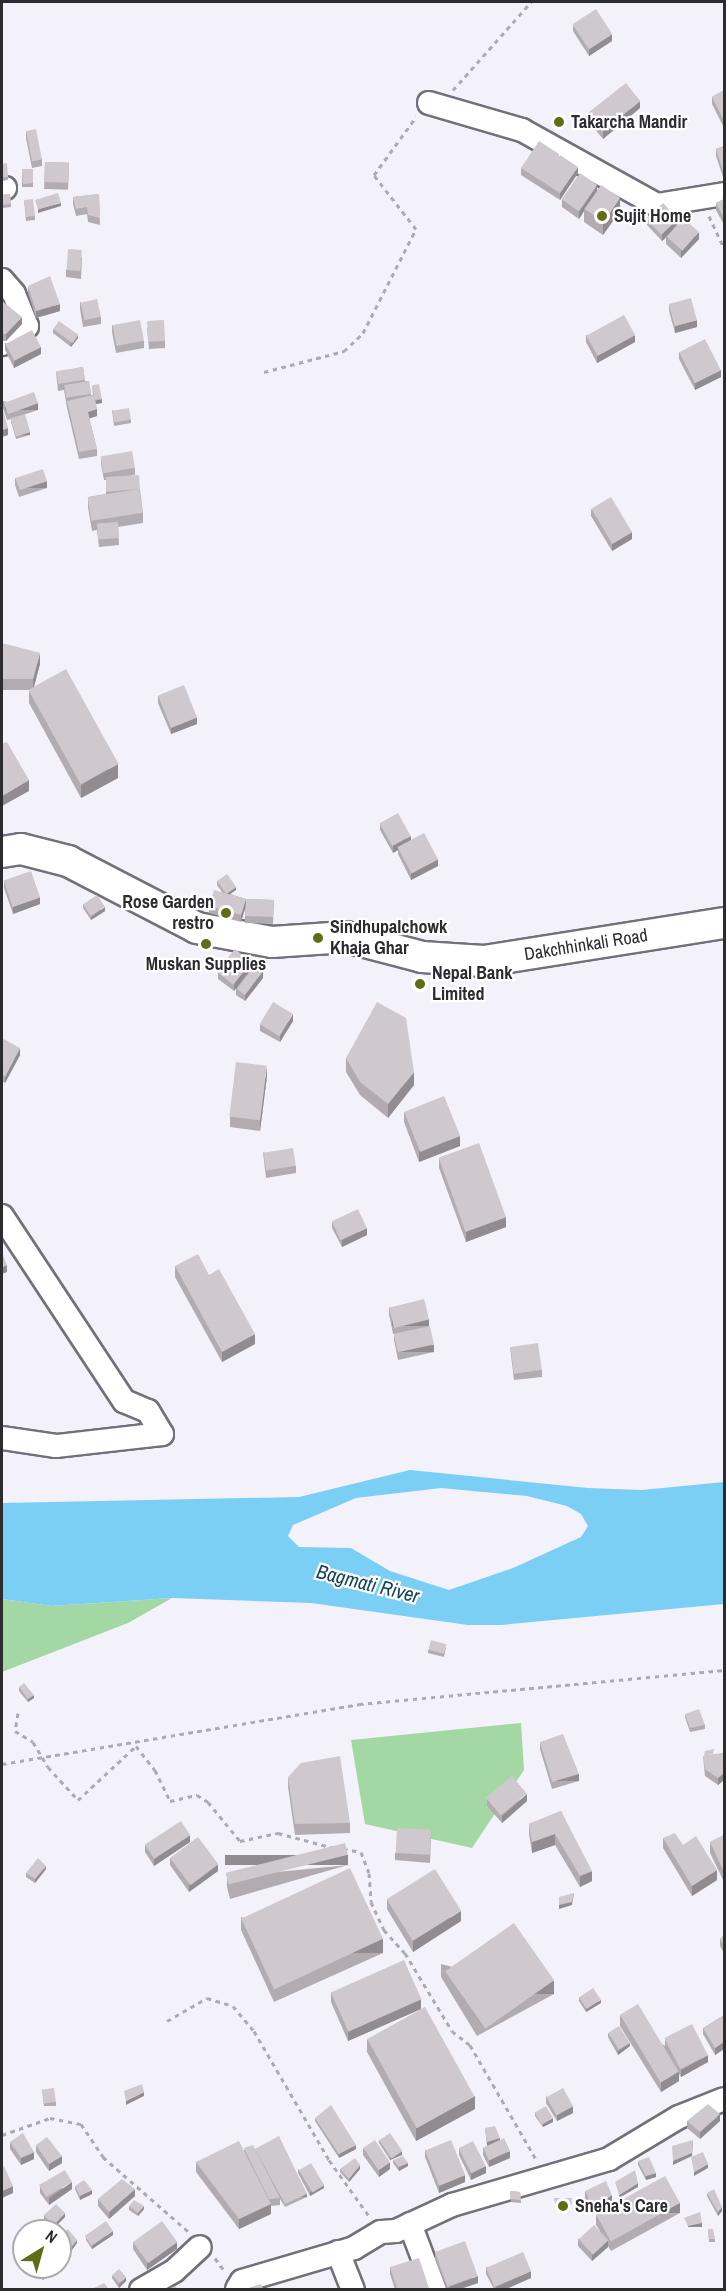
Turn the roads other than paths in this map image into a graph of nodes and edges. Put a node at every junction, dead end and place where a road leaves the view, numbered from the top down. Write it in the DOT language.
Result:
graph roads {
  1 [pos="434,104"];
  2 [pos="724,194"];
  3 [pos="2,280"];
  4 [pos="2,344"];
  5 [pos="2,852"];
  6 [pos="724,923"];
  7 [pos="2,1216"];
  8 [pos="2,1438"];
  9 [pos="724,2099"];
  10 [pos="410,2224"];
  11 [pos="200,2247"];
  12 [pos="338,2252"];
  13 [pos="141,2289"];
  14 [pos="237,2289"];
  15 [pos="353,2289"];
  16 [pos="435,2289"];
  1 -- 2 [label="street"];
  3 -- 4 [label="street"];
  5 -- 6 [label="main road, Dakchhinkali Road"];
  7 -- 8 [label="street"];
  9 -- 10 [label="street"];
  10 -- 12 [label="street"];
  10 -- 16 [label="street"];
  11 -- 13 [label="street"];
  12 -- 14 [label="street"];
  12 -- 15 [label="street"];
}
